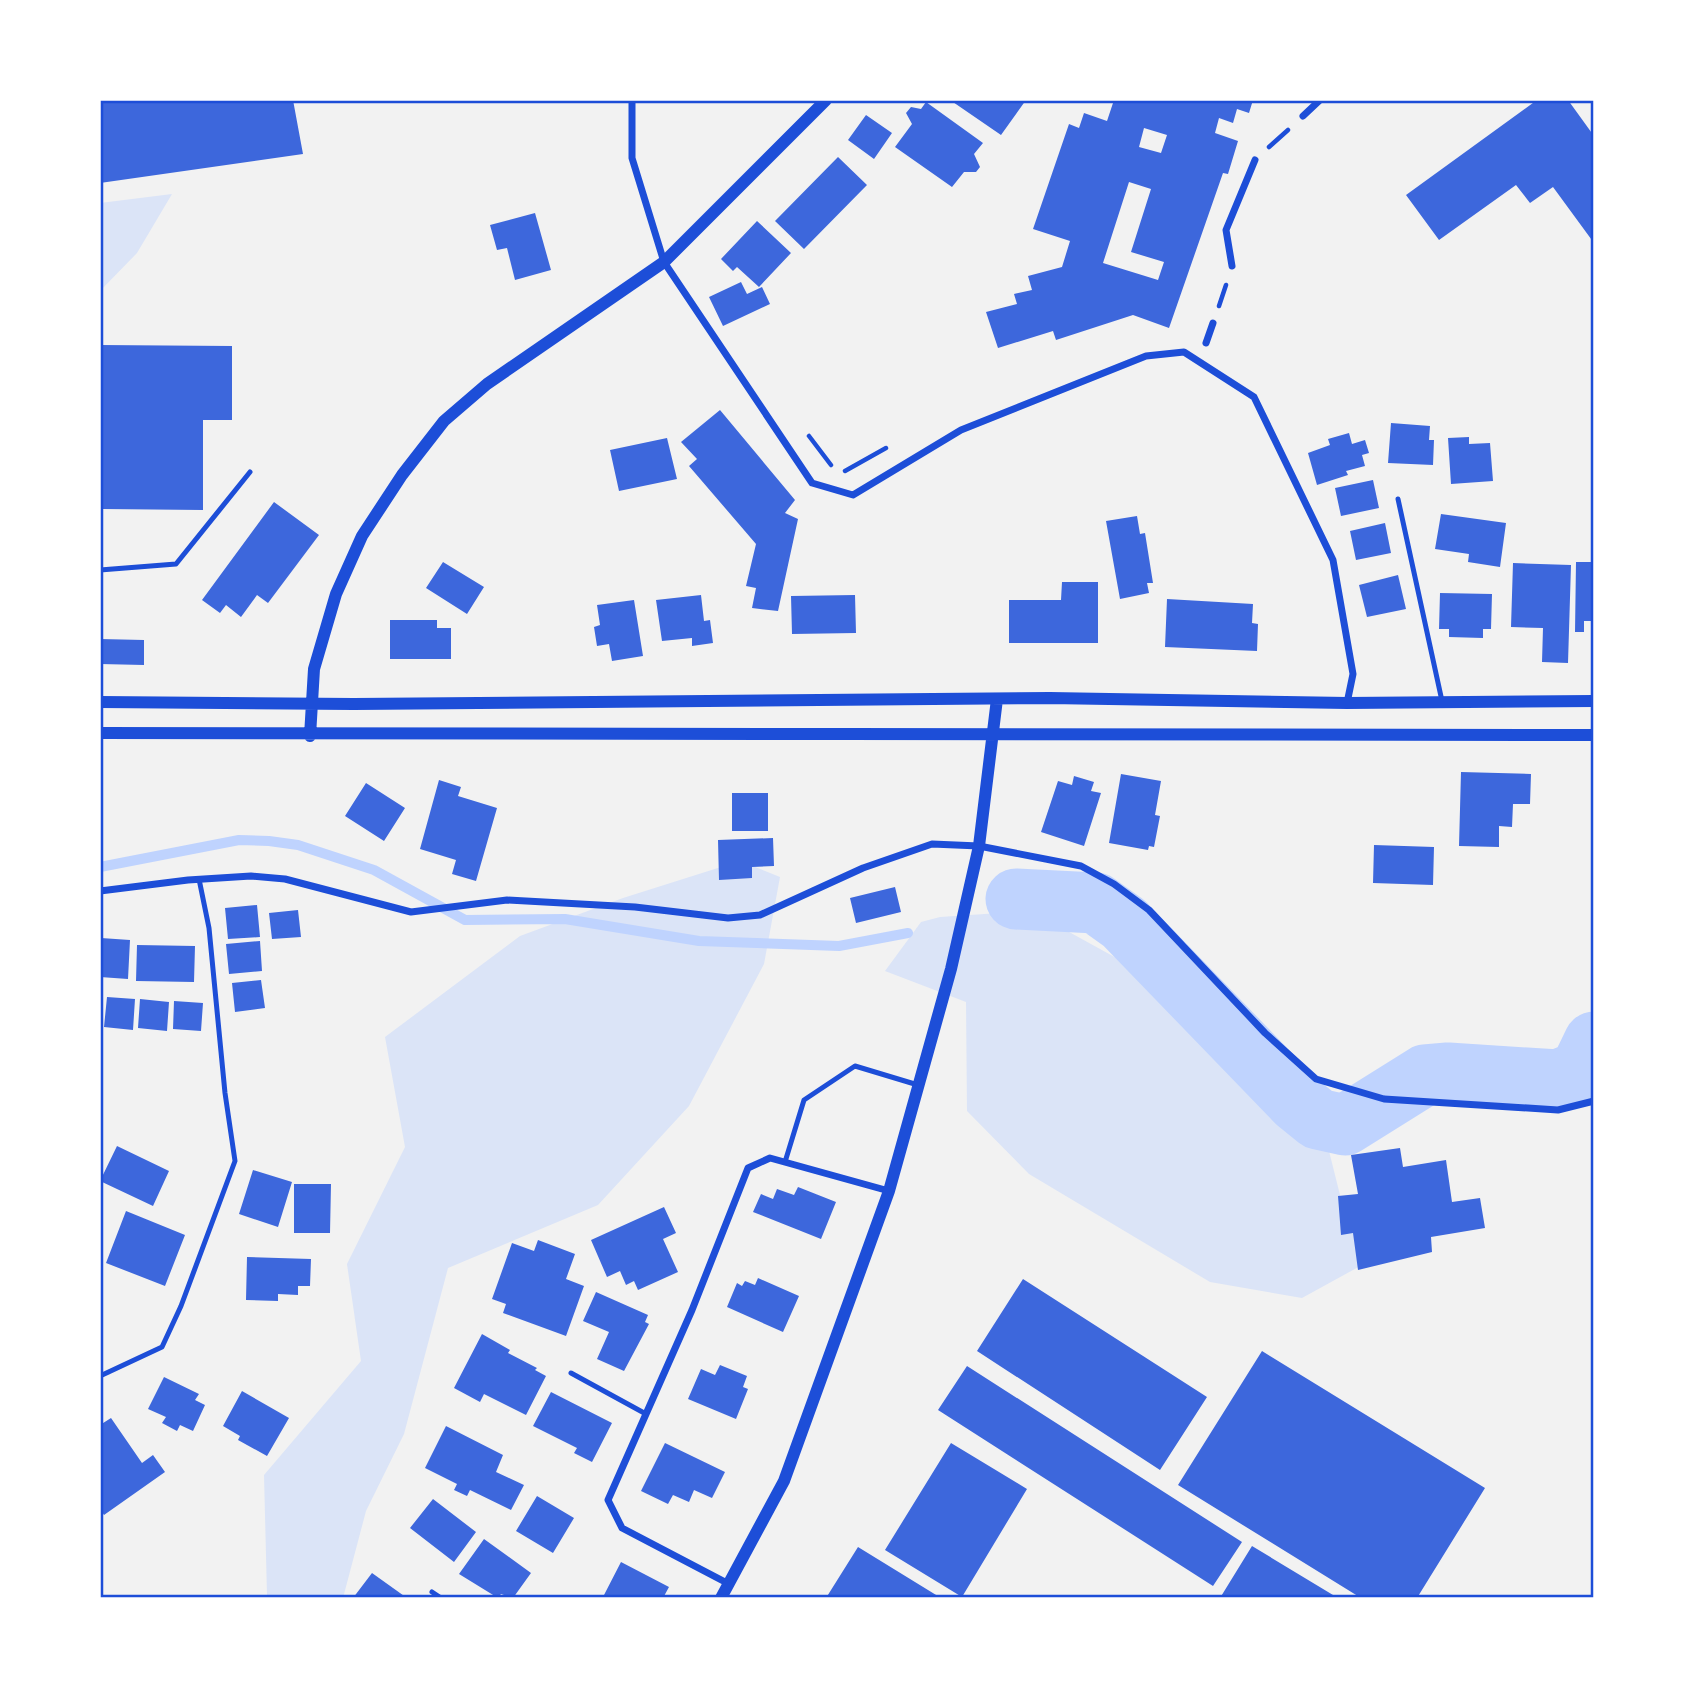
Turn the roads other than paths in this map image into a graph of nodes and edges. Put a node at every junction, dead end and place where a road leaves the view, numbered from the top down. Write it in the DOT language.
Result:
graph roads {
  1 [pos="632,100"];
  2 [pos="826,100"];
  3 [pos="1320,100"];
  4 [pos="1303,116"];
  5 [pos="1255,160"];
  6 [pos="664,262"];
  7 [pos="1232,267"];
  8 [pos="1213,323"];
  9 [pos="1206,344"];
  10 [pos="250,472"];
  11 [pos="1398,499"];
  12 [pos="100,570"];
  13 [pos="997,698"];
  14 [pos="1594,701"];
  15 [pos="100,702"];
  16 [pos="1442,702"];
  17 [pos="312,703"];
  18 [pos="1347,703"];
  19 [pos="100,733"];
  20 [pos="993,733"];
  21 [pos="1594,735"];
  22 [pos="310,736"];
  23 [pos="979,846"];
  24 [pos="199,879"];
  25 [pos="100,891"];
  26 [pos="919,1085"];
  27 [pos="1594,1101"];
  28 [pos="785,1162"];
  29 [pos="889,1191"];
  30 [pos="570,1373"];
  31 [pos="100,1376"];
  32 [pos="646,1414"];
  33 [pos="729,1584"];
  34 [pos="432,1592"];
  35 [pos="441,1598"];
  36 [pos="721,1598"];
  1 -- 6 [label="street"];
  2 -- 6 [label="street"];
  3 -- 4 [label="street"];
  5 -- 7 [label="street"];
  6 -- 17 [label="street"];
  6 -- 18 [label="street"];
  8 -- 9 [label="street"];
  10 -- 12 [label="lane"];
  11 -- 16 [label="lane"];
  13 -- 17 [label="street"];
  13 -- 18 [label="street"];
  13 -- 20 [label="street"];
  14 -- 16 [label="street"];
  15 -- 17 [label="street"];
  16 -- 18 [label="street"];
  17 -- 22 [label="street"];
  19 -- 22 [label="street"];
  20 -- 21 [label="street"];
  20 -- 22 [label="street"];
  20 -- 23 [label="street"];
  23 -- 24 [label="street"];
  23 -- 26 [label="street"];
  23 -- 27 [label="street"];
  24 -- 25 [label="street"];
  24 -- 31 [label="lane"];
  26 -- 28 [label="lane"];
  26 -- 29 [label="street"];
  28 -- 29 [label="street"];
  28 -- 32 [label="street"];
  29 -- 33 [label="street"];
  30 -- 32 [label="lane"];
  32 -- 33 [label="street"];
  33 -- 36 [label="street"];
  34 -- 35 [label="lane"];
}
